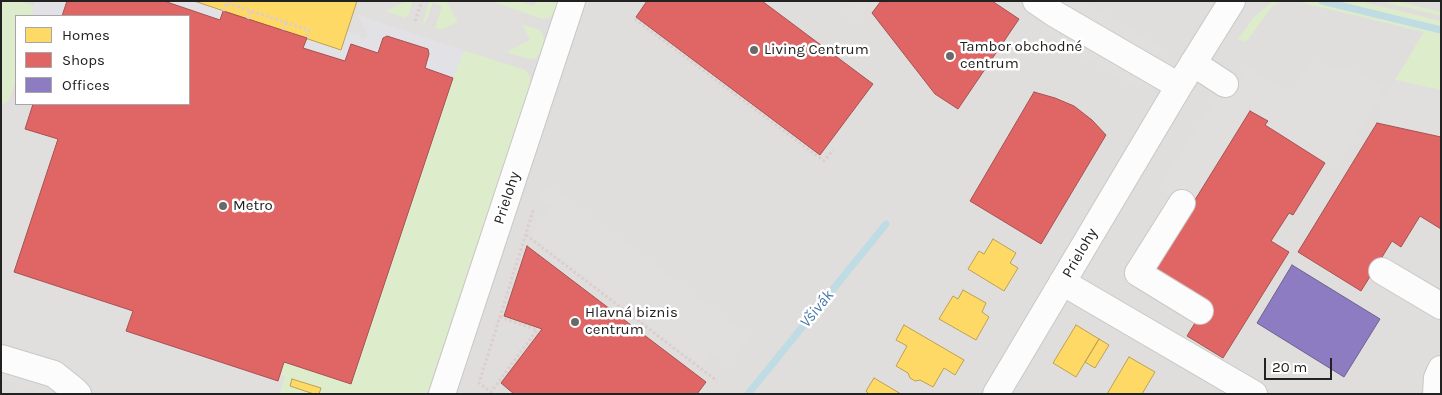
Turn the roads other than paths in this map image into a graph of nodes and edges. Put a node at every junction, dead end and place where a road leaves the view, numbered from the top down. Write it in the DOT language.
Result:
graph roads {
  1 [pos="572,1"];
  2 [pos="1036,1"];
  3 [pos="1232,1"];
  4 [pos="1193,63"];
  5 [pos="1225,84"];
  6 [pos="1179,86"];
  7 [pos="1182,203"];
  8 [pos="1382,271"];
  9 [pos="1062,282"];
  10 [pos="1441,306"];
  11 [pos="1200,311"];
  12 [pos="1,358"];
  13 [pos="1441,370"];
  14 [pos="78,394"];
  15 [pos="442,394"];
  16 [pos="996,394"];
  17 [pos="1254,394"];
  18 [pos="1436,394"];
  1 -- 15 [label="street, Prielohy"];
  2 -- 6 [label="street"];
  3 -- 4 [label="street, Prielohy"];
  4 -- 5 [label="street"];
  4 -- 6 [label="street, Prielohy"];
  6 -- 9 [label="street, Prielohy"];
  7 -- 11 [label="street"];
  8 -- 10 [label="street"];
  9 -- 16 [label="street"];
  9 -- 17 [label="street, Prielohy"];
  12 -- 14 [label="street"];
  13 -- 18 [label="street"];
}
